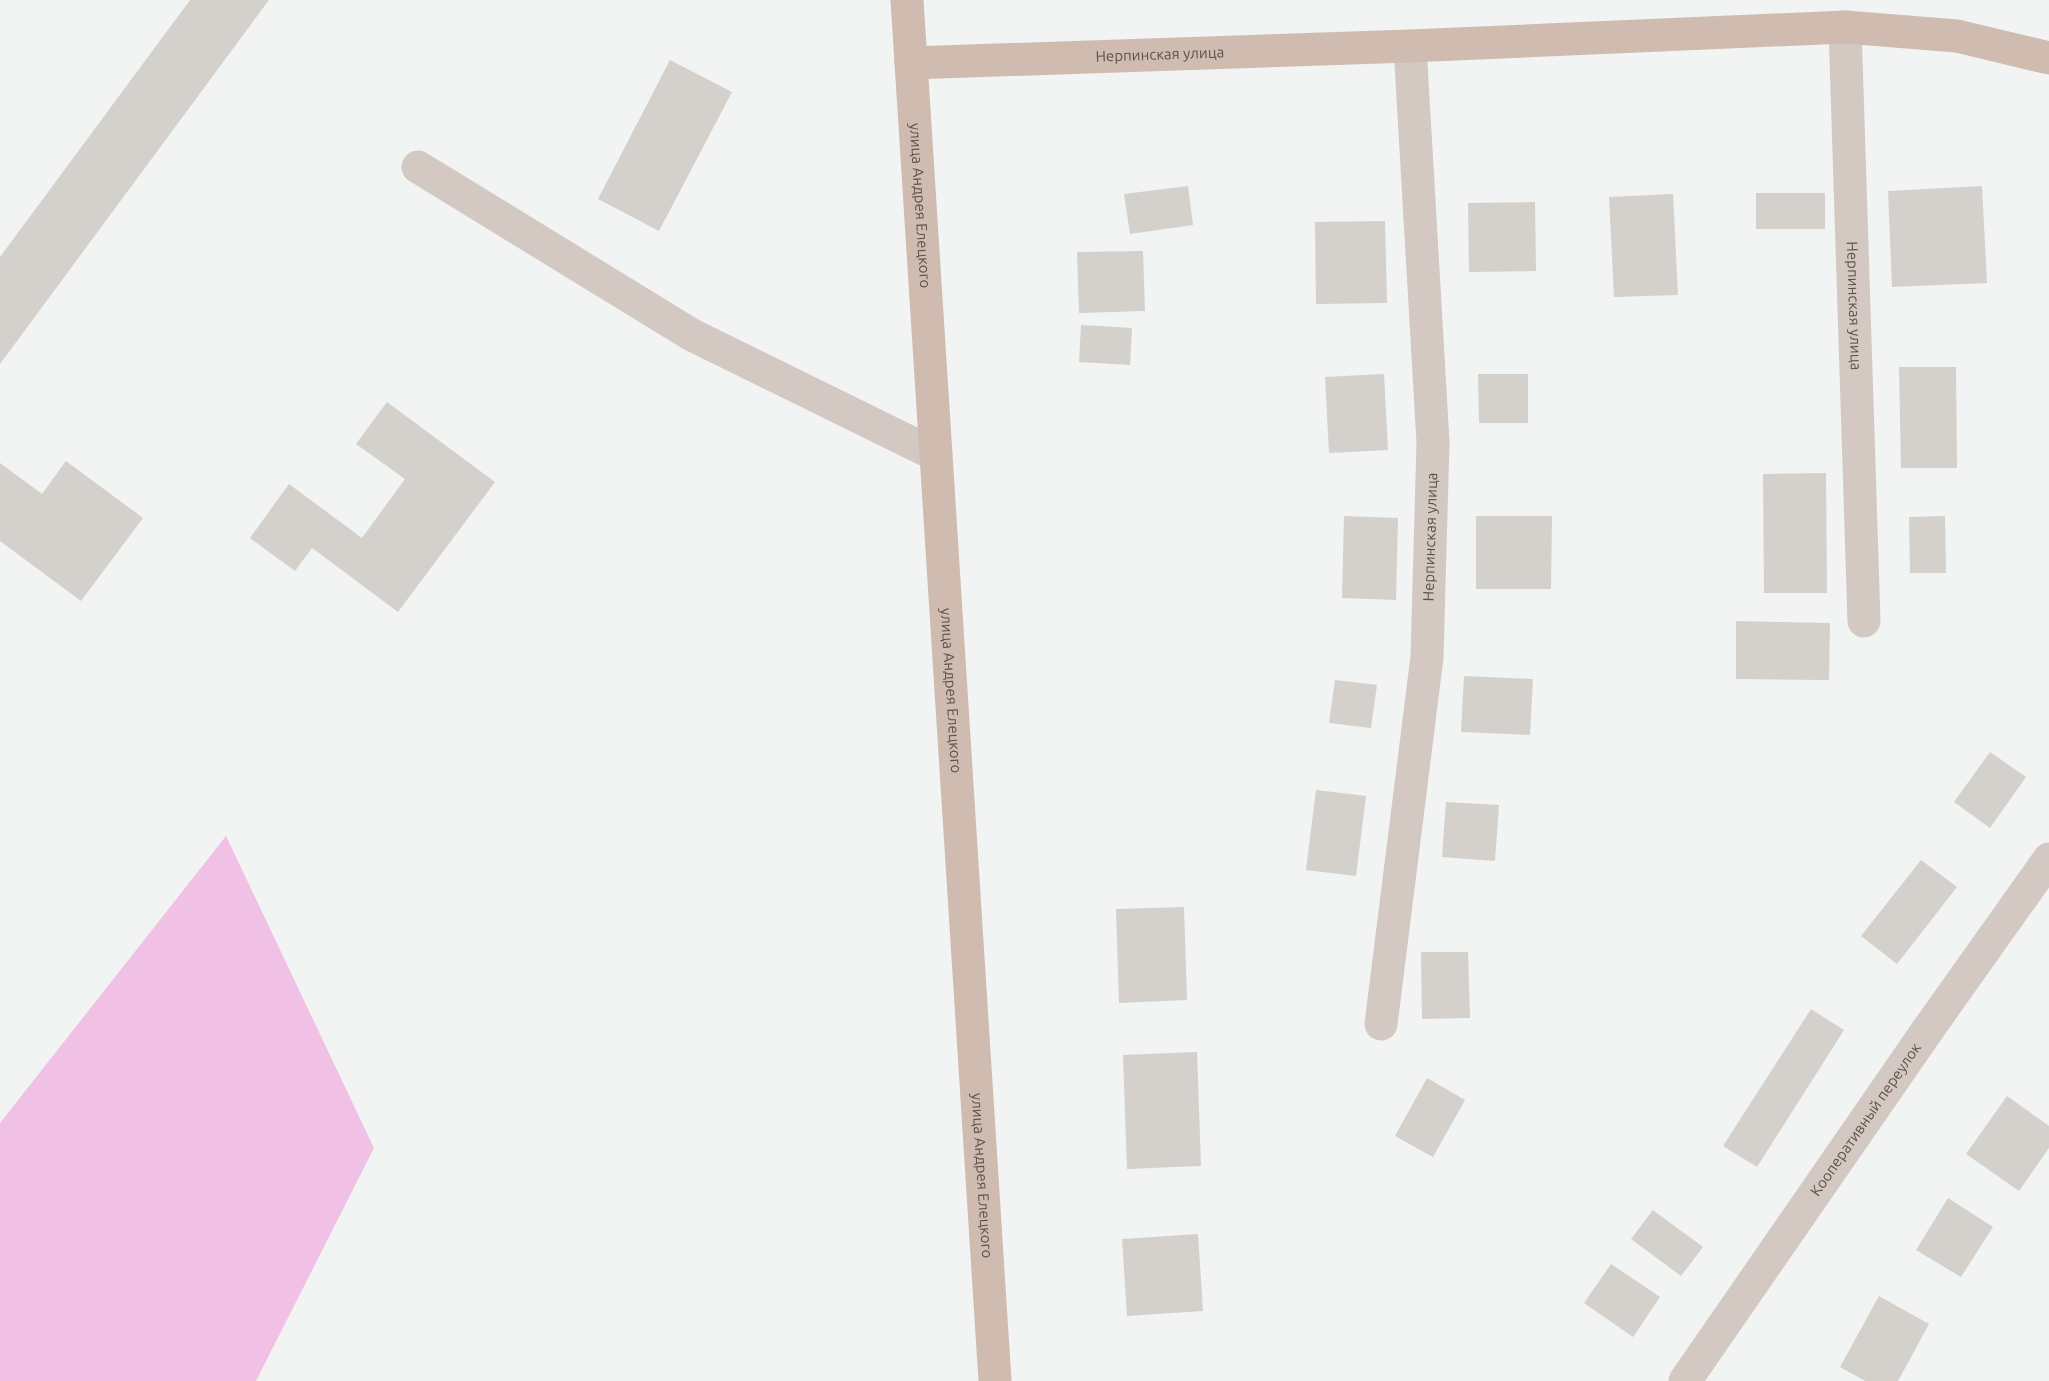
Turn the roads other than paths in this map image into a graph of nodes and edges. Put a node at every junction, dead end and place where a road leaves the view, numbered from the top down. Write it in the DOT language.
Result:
graph roads {
  1 [pos="907,0"];
  2 [pos="1845,27"];
  3 [pos="1410,46"];
  4 [pos="2049,58"];
  5 [pos="911,63"];
  6 [pos="418,167"];
  7 [pos="936,455"];
  8 [pos="1864,621"];
  9 [pos="2049,859"];
  10 [pos="1381,1024"];
  11 [pos="995,1381"];
  12 [pos="1685,1381"];
  1 -- 5 [label="main road, улица Андрея Елецкого"];
  2 -- 3 [label="main road, Нерпинская улица"];
  2 -- 4 [label="main road, Нерпинская улица"];
  2 -- 8 [label="street, Нерпинская улица"];
  3 -- 5 [label="main road, Нерпинская улица"];
  3 -- 10 [label="street, Нерпинская улица"];
  5 -- 7 [label="main road, улица Андрея Елецкого"];
  6 -- 7 [label="street"];
  7 -- 11 [label="main road, улица Андрея Елецкого"];
  9 -- 12 [label="street, Кооперативный переулок"];
}
